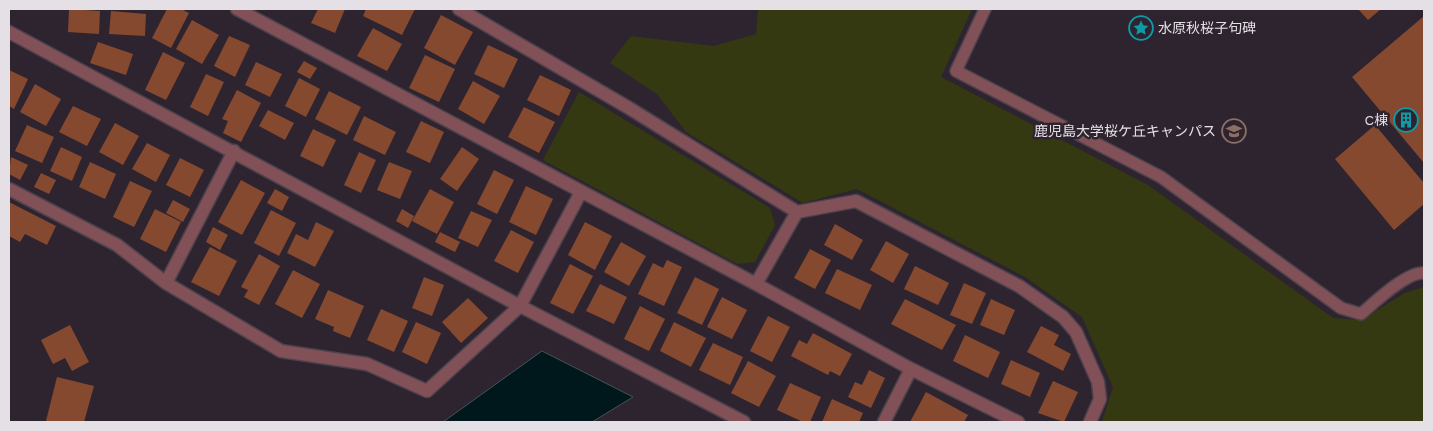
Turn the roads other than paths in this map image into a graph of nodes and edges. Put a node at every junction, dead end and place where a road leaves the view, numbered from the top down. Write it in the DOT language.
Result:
graph roads {
  1 [pos="237,9"];
  2 [pos="459,9"];
  3 [pos="985,9"];
  4 [pos="479,13"];
  5 [pos="9,32"];
  6 [pos="234,151"];
  7 [pos="9,189"];
  8 [pos="581,192"];
  9 [pos="797,212"];
  10 [pos="1424,273"];
  11 [pos="166,284"];
  12 [pos="756,284"];
  13 [pos="520,306"];
  14 [pos="911,370"];
  15 [pos="744,422"];
  16 [pos="884,422"];
  17 [pos="1018,422"];
  18 [pos="1090,422"];
  1 -- 8 [label="street"];
  2 -- 4 [label="street"];
  3 -- 10 [label="lane"];
  4 -- 9 [label="street"];
  5 -- 6 [label="street"];
  6 -- 11 [label="street"];
  6 -- 13 [label="street"];
  7 -- 11 [label="street"];
  8 -- 12 [label="street"];
  8 -- 13 [label="street"];
  9 -- 12 [label="street"];
  9 -- 18 [label="street"];
  11 -- 13 [label="street"];
  12 -- 14 [label="street"];
  13 -- 15 [label="street"];
  14 -- 16 [label="street"];
  14 -- 17 [label="street"];
}
